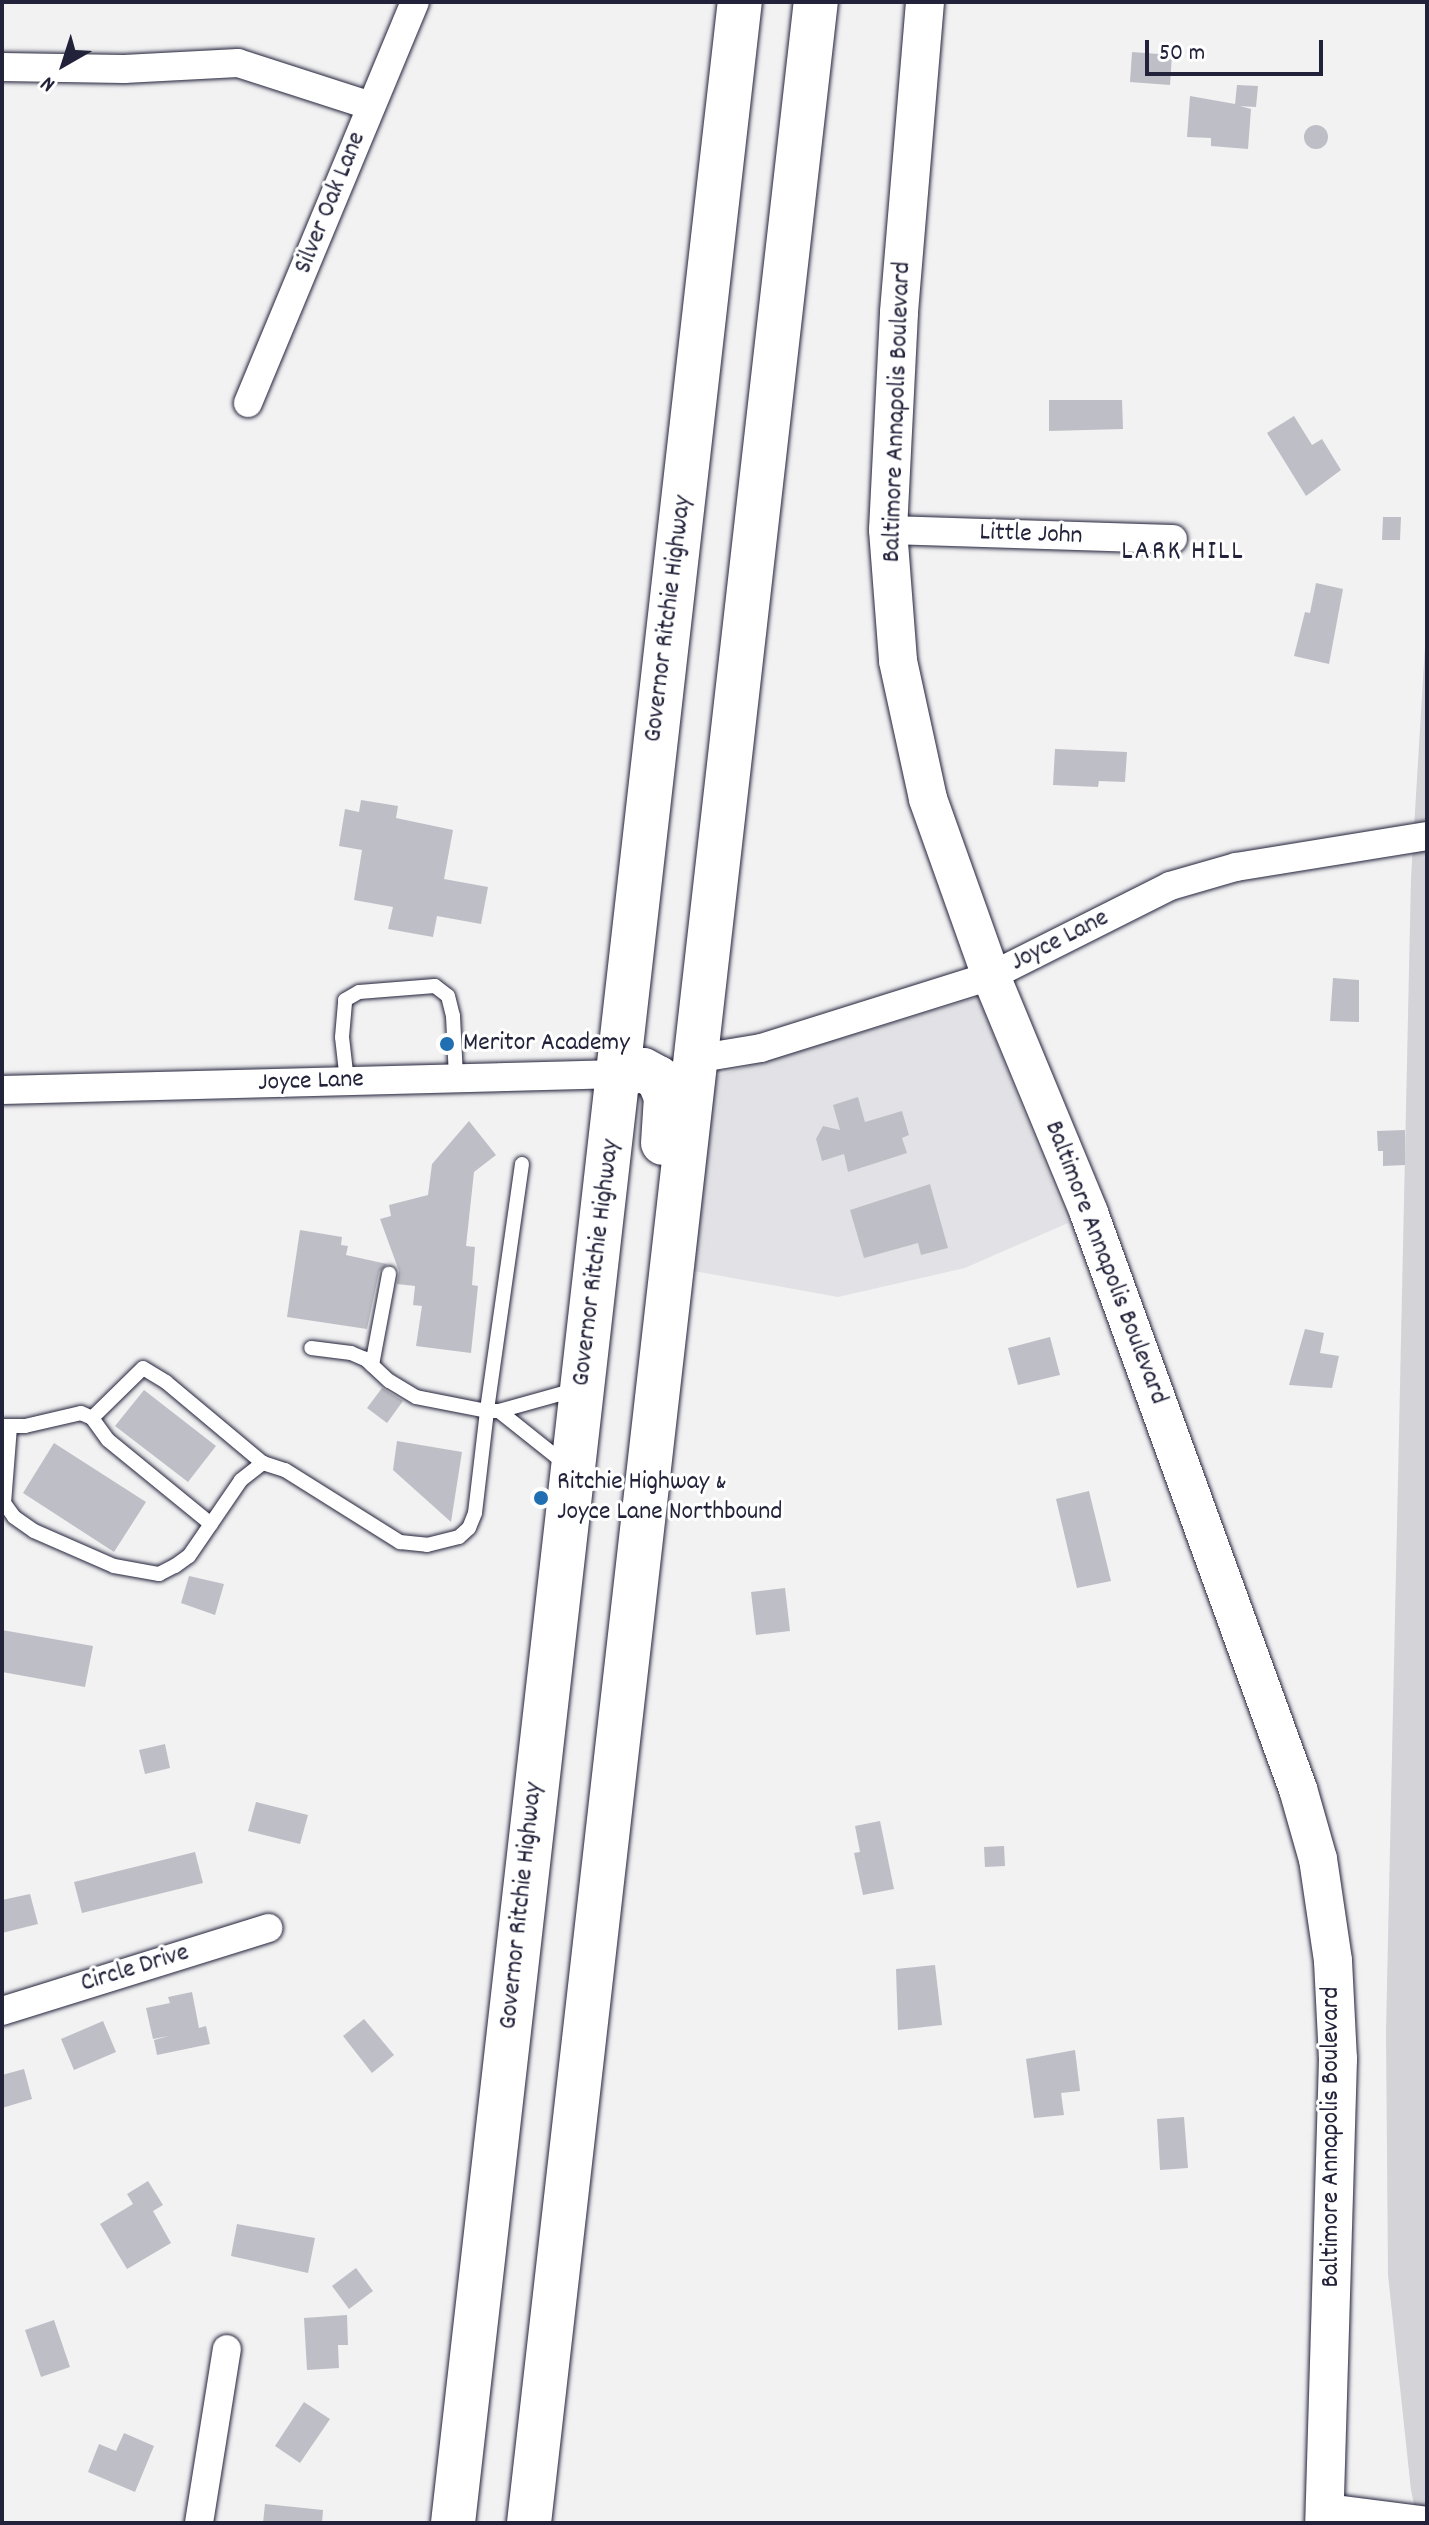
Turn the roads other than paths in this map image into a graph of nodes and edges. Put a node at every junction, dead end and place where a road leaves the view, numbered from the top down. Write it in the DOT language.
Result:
graph roads {
  1 [pos="415,2"];
  2 [pos="740,2"];
  3 [pos="816,2"];
  4 [pos="925,2"];
  5 [pos="2,67"];
  6 [pos="371,106"];
  7 [pos="248,403"];
  8 [pos="888,530"];
  9 [pos="1173,539"];
  10 [pos="1427,836"];
  11 [pos="635,915"];
  12 [pos="991,976"];
  13 [pos="695,1059"];
  14 [pos="620,1074"];
  15 [pos="456,1078"];
  16 [pos="347,1081"];
  17 [pos="2,1090"];
  18 [pos="522,1164"];
  19 [pos="389,1274"];
  20 [pos="669,1289"];
  21 [pos="311,1348"];
  22 [pos="372,1365"];
  23 [pos="581,1388"];
  24 [pos="493,1411"];
  25 [pos="92,1418"];
  26 [pos="6,1426"];
  27 [pos="263,1463"];
  28 [pos="572,1469"];
  29 [pos="211,1524"];
  30 [pos="268,1928"];
  31 [pos="2,2011"];
  32 [pos="227,2349"];
  33 [pos="1325,2515"];
  34 [pos="1427,2521"];
  35 [pos="199,2523"];
  36 [pos="453,2523"];
  37 [pos="529,2523"];
  1 -- 6 [label="street, Silver Oak Lane"];
  2 -- 11 [label="highway, Governor Ritchie Highway"];
  3 -- 13 [label="highway"];
  4 -- 8 [label="street, Baltimore Annapolis Boulevard"];
  5 -- 6 [label="street"];
  6 -- 7 [label="street, Silver Oak Lane"];
  8 -- 9 [label="street, Little John"];
  8 -- 12 [label="street, Baltimore Annapolis Boulevard"];
  10 -- 12 [label="street, Joyce Lane"];
  11 -- 13 [label="highway"];
  11 -- 14 [label="highway, Governor Ritchie Highway"];
  12 -- 13 [label="street, Joyce Lane"];
  12 -- 33 [label="street, Baltimore Annapolis Boulevard"];
  13 -- 20 [label="highway"];
  14 -- 15 [label="street, Joyce Lane"];
  14 -- 20 [label="highway"];
  14 -- 23 [label="highway, Governor Ritchie Highway"];
  15 -- 16 [label="street, Joyce Lane"];
  15 -- 16 [label="lane"];
  16 -- 17 [label="street, Joyce Lane"];
  18 -- 24 [label="lane"];
  19 -- 22 [label="lane"];
  20 -- 37 [label="highway"];
  21 -- 22 [label="lane"];
  22 -- 24 [label="lane"];
  23 -- 24 [label="lane"];
  23 -- 28 [label="highway, Governor Ritchie Highway"];
  24 -- 27 [label="lane"];
  24 -- 28 [label="lane"];
  25 -- 26 [label="lane"];
  25 -- 27 [label="lane"];
  25 -- 29 [label="lane"];
  26 -- 29 [label="lane"];
  27 -- 29 [label="lane"];
  28 -- 36 [label="highway, Governor Ritchie Highway"];
  30 -- 31 [label="street, Circle Drive"];
  32 -- 35 [label="street"];
  33 -- 34 [label="street"];
}
